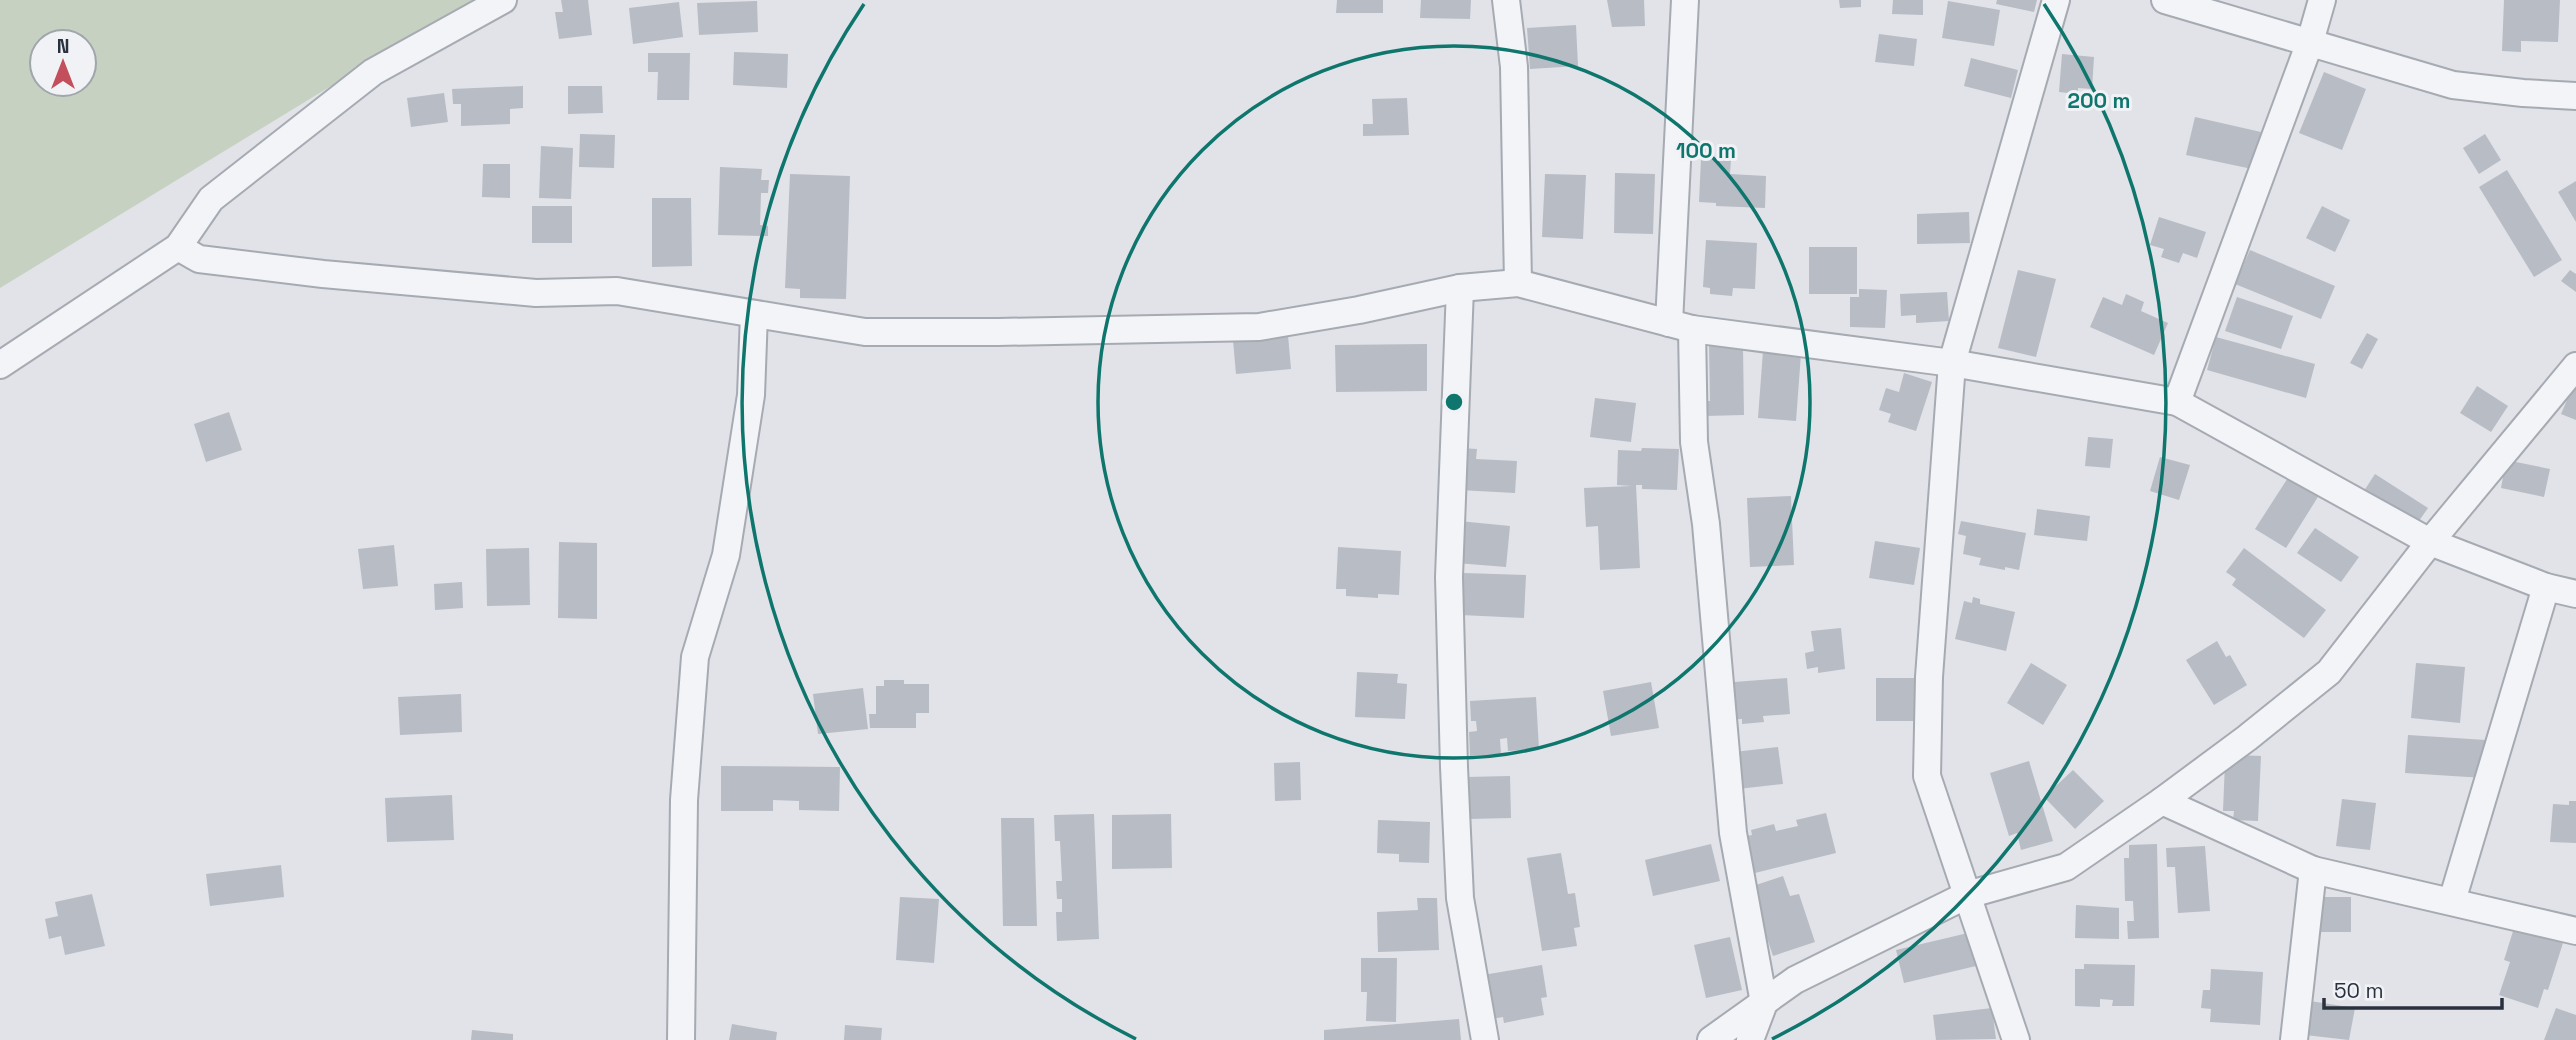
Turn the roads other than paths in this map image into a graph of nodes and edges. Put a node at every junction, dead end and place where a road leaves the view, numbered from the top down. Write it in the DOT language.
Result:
graph roads {
  1 [pos="503,0"];
  2 [pos="1506,0"];
  3 [pos="1685,0"];
  4 [pos="2056,0"];
  5 [pos="2165,0"];
  6 [pos="2322,0"];
  7 [pos="2310,42"];
  8 [pos="2576,96"];
  9 [pos="178,247"];
  10 [pos="1518,283"];
  11 [pos="1460,288"];
  12 [pos="754,314"];
  13 [pos="1681,326"];
  14 [pos="1952,363"];
  15 [pos="0,365"];
  16 [pos="2576,366"];
  17 [pos="2177,402"];
  18 [pos="2430,542"];
  19 [pos="2546,587"];
  20 [pos="2576,594"];
  21 [pos="2162,802"];
  22 [pos="2313,870"];
  23 [pos="1967,895"];
  24 [pos="2452,901"];
  25 [pos="2576,931"];
  26 [pos="1764,1003"];
  27 [pos="681,1040"];
  28 [pos="1485,1040"];
  29 [pos="1712,1040"];
  30 [pos="1750,1040"];
  31 [pos="2016,1040"];
  32 [pos="2294,1040"];
  1 -- 9 [label="street"];
  2 -- 10 [label="street"];
  3 -- 13 [label="street"];
  4 -- 14 [label="street"];
  5 -- 7 [label="street"];
  6 -- 7 [label="street"];
  7 -- 8 [label="street"];
  7 -- 17 [label="street"];
  9 -- 12 [label="street"];
  9 -- 15 [label="street"];
  10 -- 11 [label="street"];
  10 -- 13 [label="street"];
  11 -- 12 [label="street"];
  11 -- 28 [label="street"];
  12 -- 27 [label="street"];
  13 -- 14 [label="street"];
  13 -- 26 [label="street"];
  14 -- 17 [label="street"];
  14 -- 23 [label="street"];
  16 -- 18 [label="street"];
  17 -- 18 [label="street"];
  18 -- 19 [label="street"];
  18 -- 21 [label="street"];
  19 -- 20 [label="street"];
  19 -- 24 [label="street"];
  21 -- 22 [label="street"];
  21 -- 23 [label="street"];
  22 -- 24 [label="street"];
  22 -- 32 [label="street"];
  23 -- 26 [label="street"];
  23 -- 31 [label="street"];
  24 -- 25 [label="street"];
  26 -- 29 [label="street"];
  26 -- 30 [label="street"];
}
